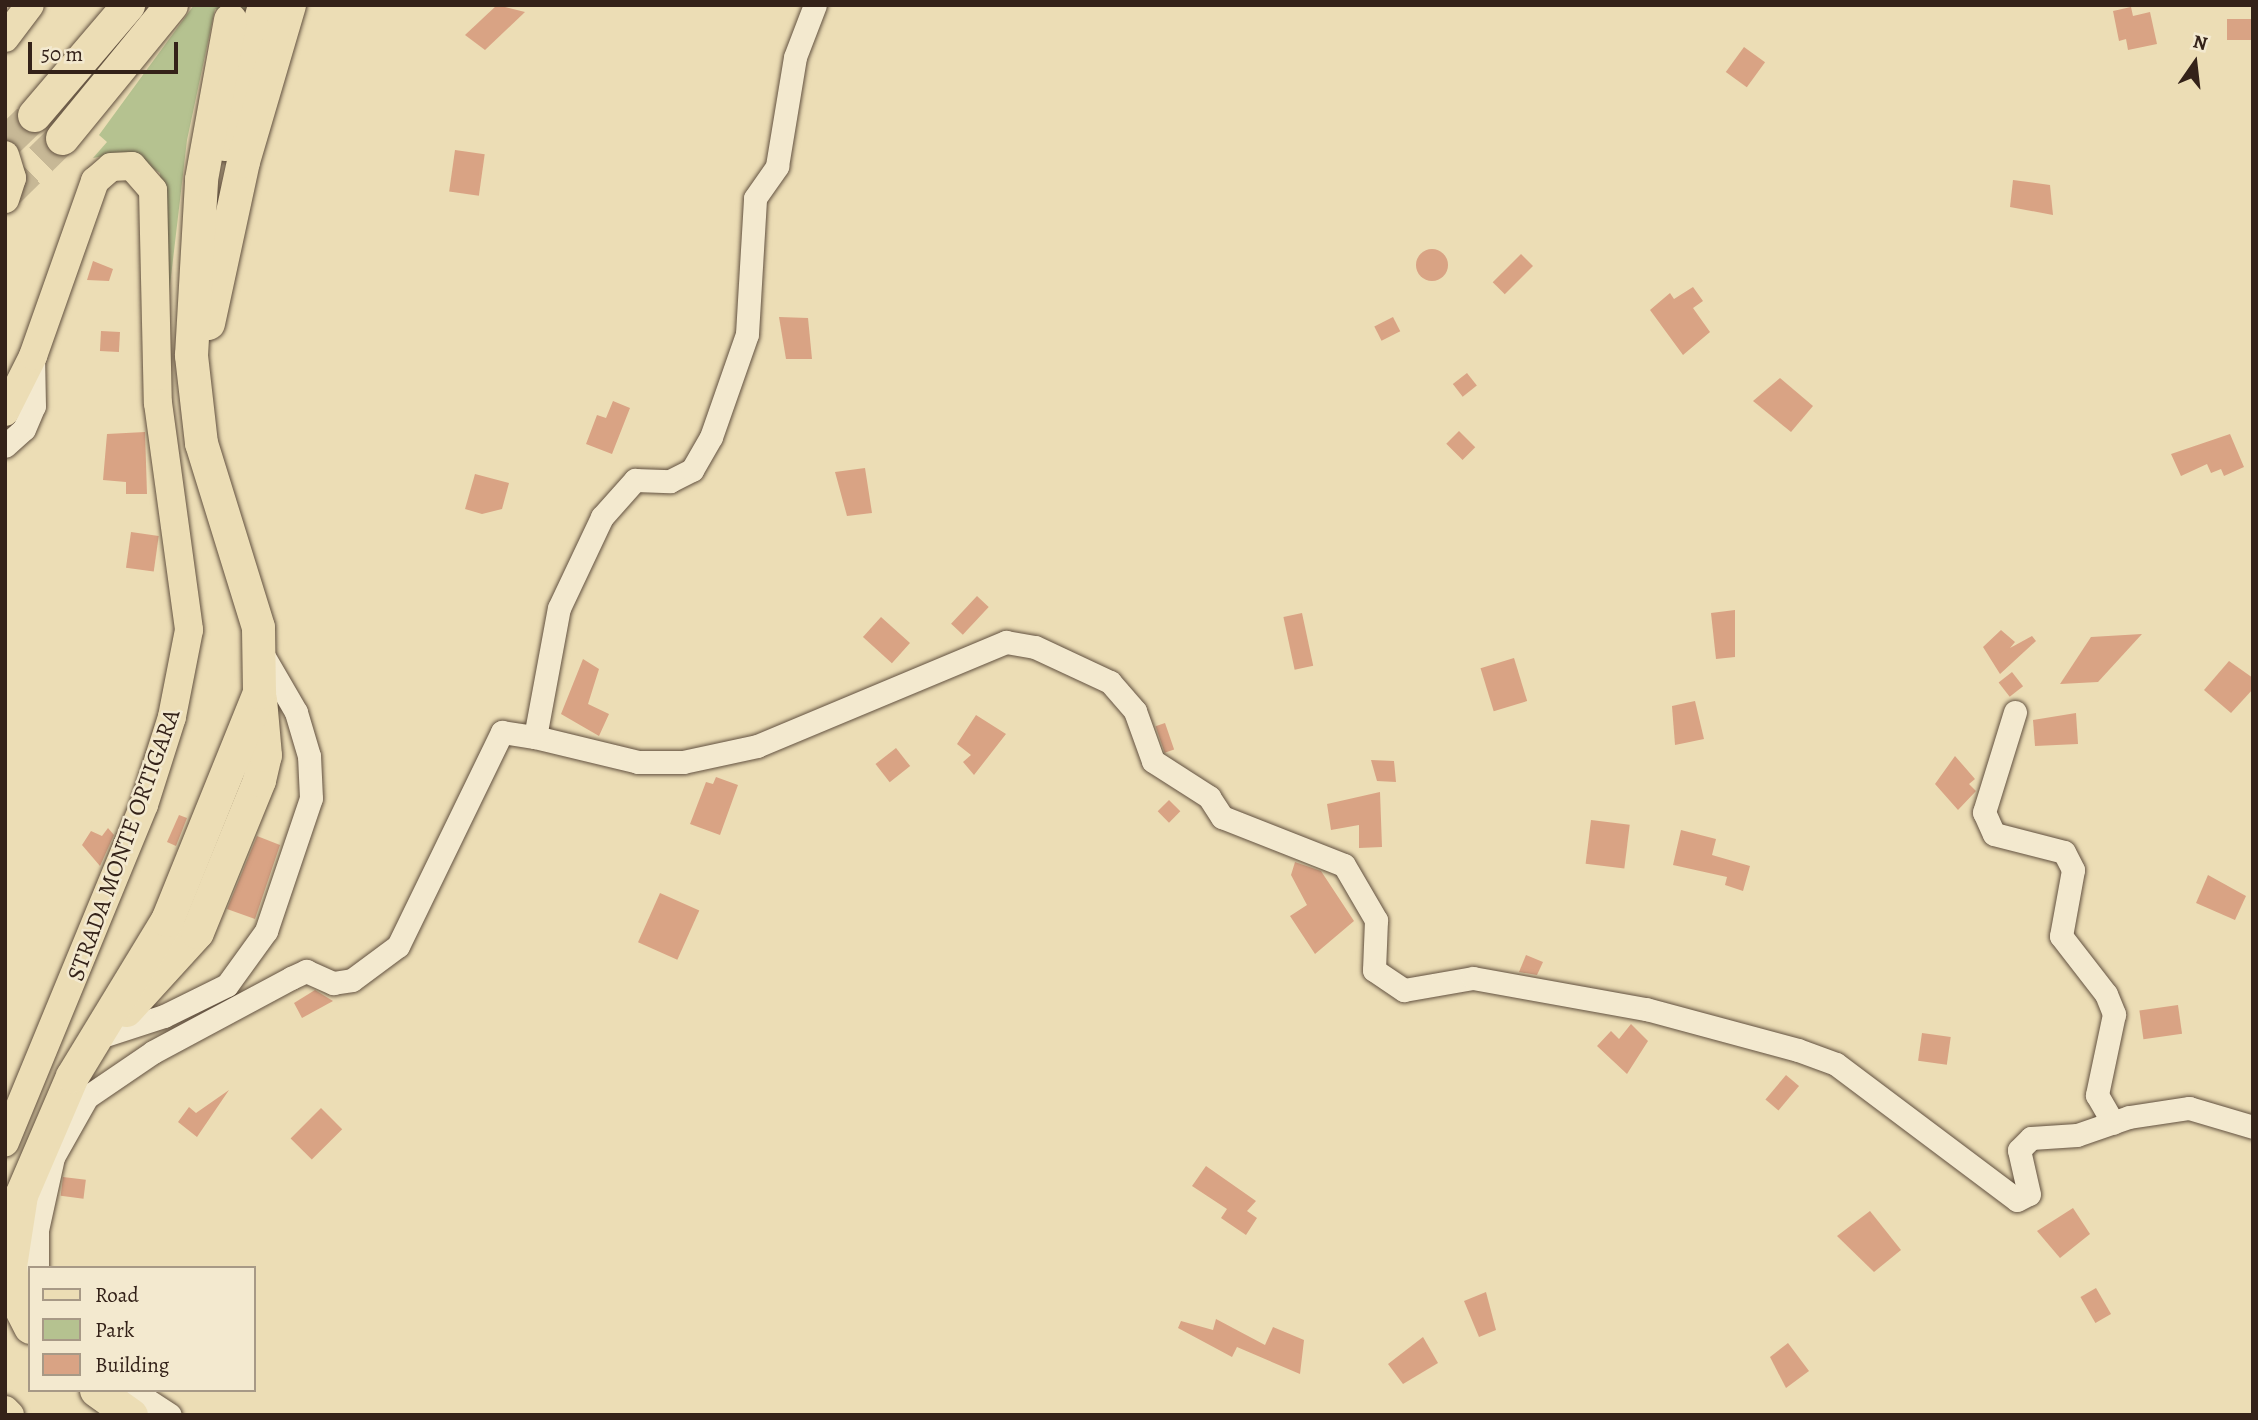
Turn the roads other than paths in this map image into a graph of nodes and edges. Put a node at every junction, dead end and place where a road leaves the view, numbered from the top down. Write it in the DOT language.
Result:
graph roads {
  1 [pos="30,5"];
  2 [pos="128,5"];
  3 [pos="171,5"];
  4 [pos="264,5"];
  5 [pos="289,5"];
  6 [pos="815,5"];
  7 [pos="230,20"];
  8 [pos="5,38"];
  9 [pos="34,115"];
  10 [pos="62,138"];
  11 [pos="5,155"];
  12 [pos="5,199"];
  13 [pos="194,258"];
  14 [pos="33,356"];
  15 [pos="195,401"];
  16 [pos="5,412"];
  17 [pos="5,446"];
  18 [pos="260,650"];
  19 [pos="2015,712"];
  20 [pos="535,737"];
  21 [pos="96,1038"];
  22 [pos="38,1090"];
  23 [pos="2113,1123"];
  24 [pos="2253,1127"];
  25 [pos="10,1131"];
  26 [pos="37,1266"];
  27 [pos="28,1323"];
  28 [pos="99,1392"];
  29 [pos="135,1392"];
  30 [pos="5,1410"];
  31 [pos="10,1415"];
  32 [pos="131,1415"];
  33 [pos="170,1415"];
  1 -- 8 [label="main road"];
  2 -- 9 [label="highway"];
  3 -- 10 [label="highway"];
  4 -- 13 [label="highway"];
  5 -- 15 [label="highway"];
  6 -- 20 [label="street"];
  7 -- 13 [label="highway"];
  11 -- 12 [label="main road"];
  13 -- 15 [label="highway"];
  14 -- 16 [label="main road, STRADA MONTE ORTIGARA"];
  14 -- 17 [label="street"];
  14 -- 25 [label="main road, STRADA MONTE ORTIGARA"];
  15 -- 18 [label="highway"];
  18 -- 21 [label="highway"];
  18 -- 21 [label="street"];
  19 -- 23 [label="street"];
  20 -- 23 [label="street"];
  20 -- 26 [label="street"];
  21 -- 27 [label="highway"];
  22 -- 25 [label="street"];
  23 -- 24 [label="street"];
  28 -- 32 [label="highway"];
  29 -- 33 [label="street"];
  30 -- 31 [label="main road"];
}
